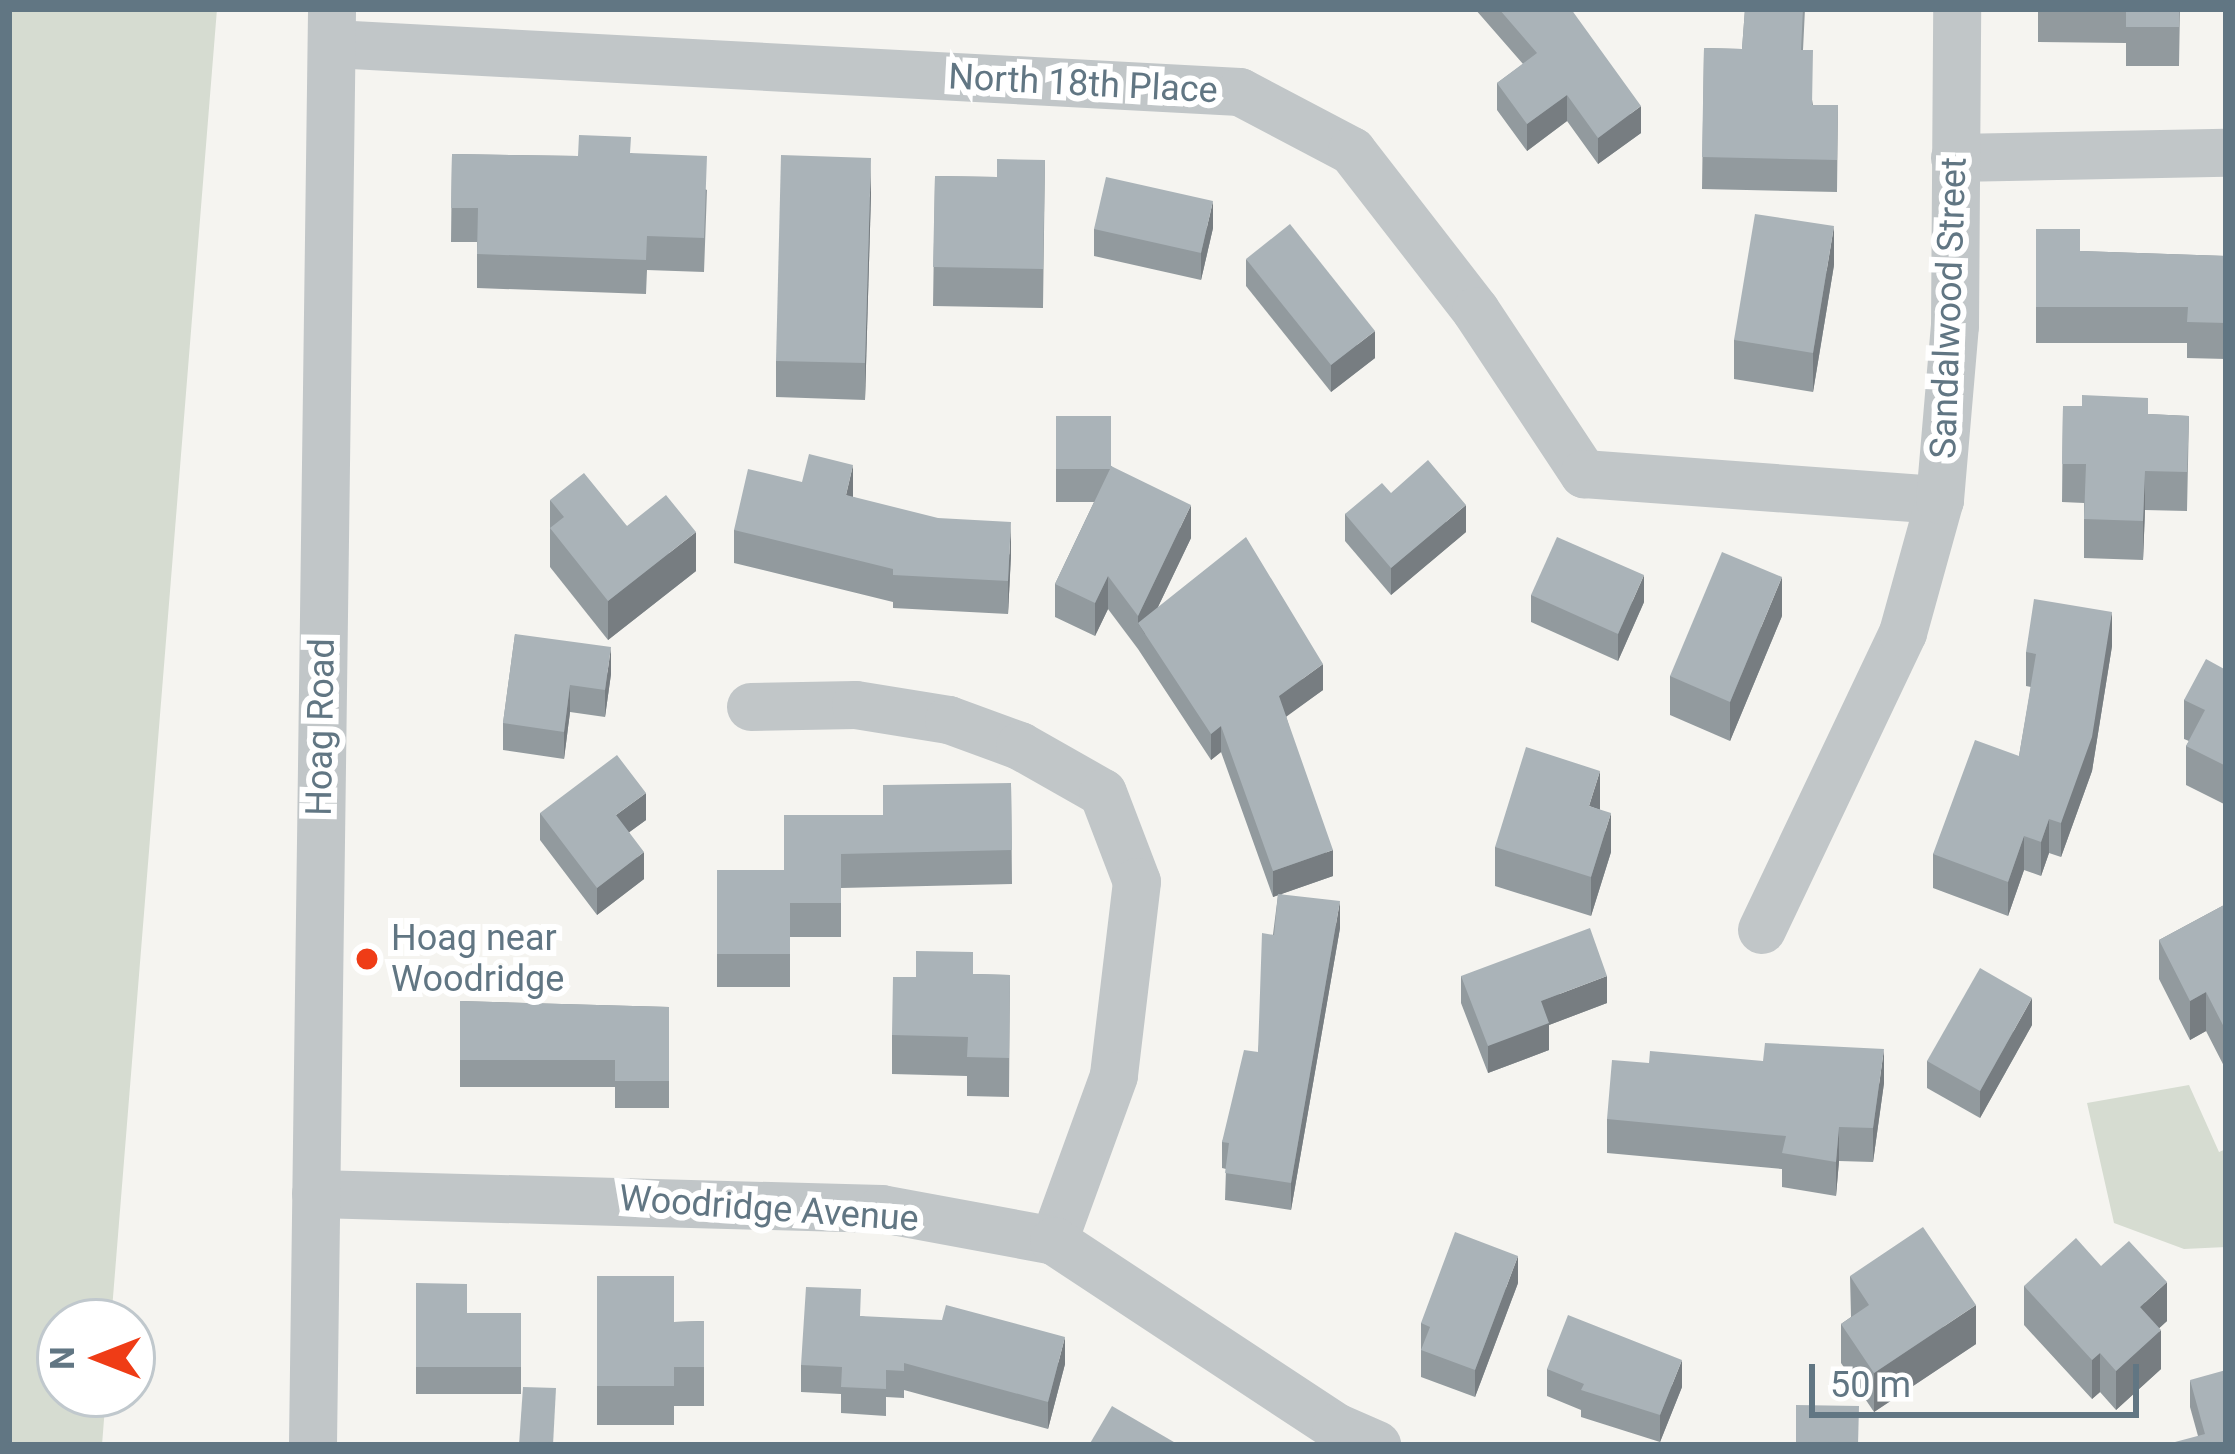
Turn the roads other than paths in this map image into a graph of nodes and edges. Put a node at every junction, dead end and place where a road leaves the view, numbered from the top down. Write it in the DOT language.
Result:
graph roads {
  1 [pos="1957,9"];
  2 [pos="333,27"];
  3 [pos="2226,153"];
  4 [pos="1955,158"];
  5 [pos="1940,500"];
  6 [pos="752,707"];
  7 [pos="1762,930"];
  8 [pos="316,1194"];
  9 [pos="1054,1241"];
  10 [pos="313,1445"];
  11 [pos="1377,1445"];
  1 -- 4 [label="street, Sandalwood Street"];
  2 -- 5 [label="street, North 18th Place"];
  2 -- 8 [label="street, Hoag Road"];
  3 -- 4 [label="street"];
  4 -- 5 [label="street, Sandalwood Street"];
  5 -- 7 [label="street, Sandalwood Street"];
  6 -- 9 [label="street"];
  8 -- 9 [label="street, Woodridge Avenue"];
  8 -- 10 [label="street, Hoag Road"];
  9 -- 11 [label="street, Woodridge Avenue"];
}
